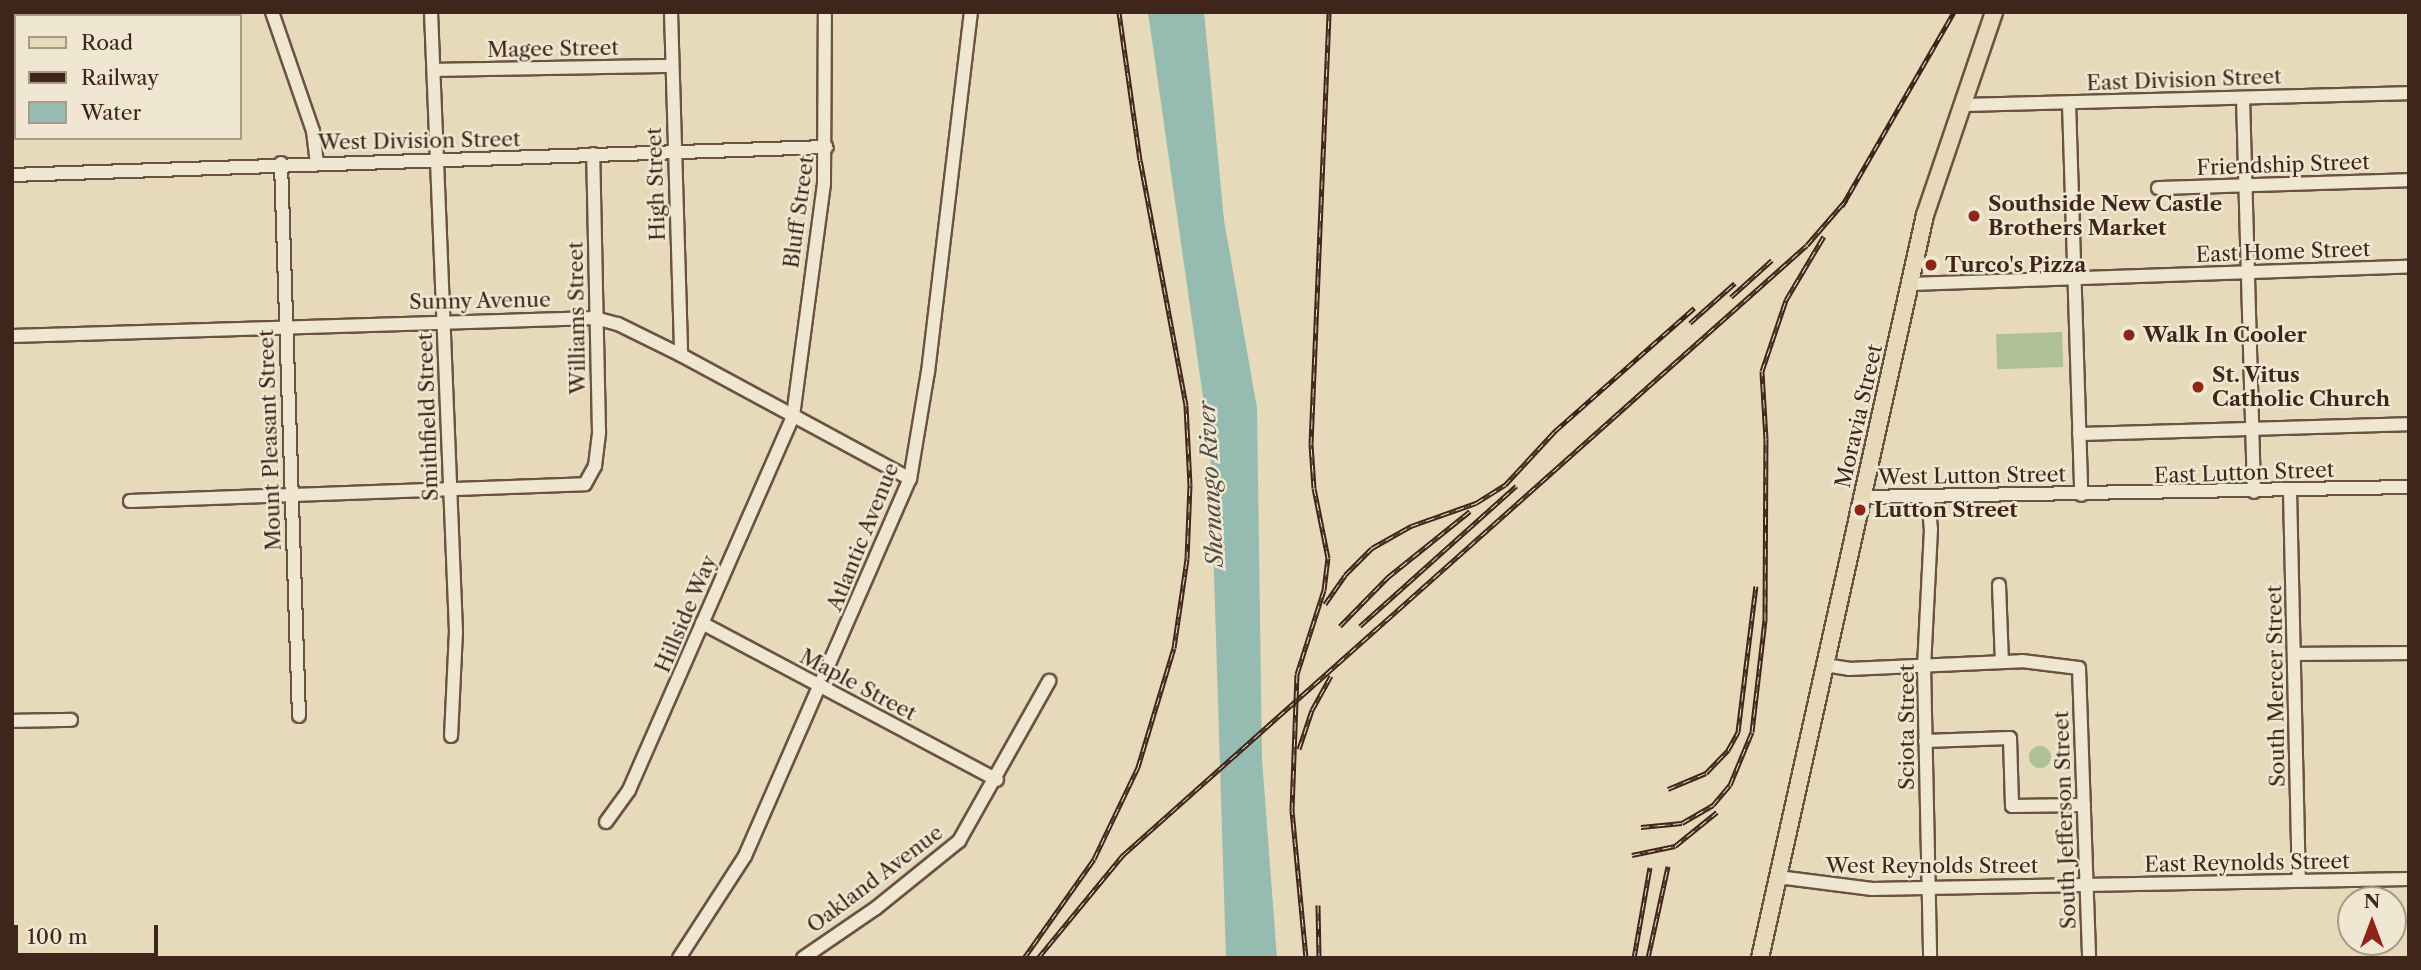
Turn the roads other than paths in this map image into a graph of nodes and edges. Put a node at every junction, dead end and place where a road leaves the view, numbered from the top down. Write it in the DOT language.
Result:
graph roads {
  1 [pos="272,12"];
  2 [pos="431,12"];
  3 [pos="671,12"];
  4 [pos="825,12"];
  5 [pos="971,12"];
  6 [pos="1994,12"];
  7 [pos="672,66"];
  8 [pos="435,69"];
  9 [pos="2409,93"];
  10 [pos="2243,97"];
  11 [pos="2069,103"];
  12 [pos="1961,105"];
  13 [pos="827,148"];
  14 [pos="673,152"];
  15 [pos="593,154"];
  16 [pos="439,162"];
  17 [pos="281,163"];
  18 [pos="317,163"];
  19 [pos="12,175"];
  20 [pos="2409,180"];
  21 [pos="2246,185"];
  22 [pos="2158,188"];
  23 [pos="2409,267"];
  24 [pos="2248,272"];
  25 [pos="2075,278"];
  26 [pos="1910,284"];
  27 [pos="595,318"];
  28 [pos="444,321"];
  29 [pos="285,327"];
  30 [pos="12,336"];
  31 [pos="681,355"];
  32 [pos="793,416"];
  33 [pos="2409,424"];
  34 [pos="2253,428"];
  35 [pos="2079,434"];
  36 [pos="910,479"];
  37 [pos="2409,487"];
  38 [pos="450,490"];
  39 [pos="2290,491"];
  40 [pos="2254,492"];
  41 [pos="292,495"];
  42 [pos="2081,495"];
  43 [pos="1927,496"];
  44 [pos="1863,497"];
  45 [pos="130,501"];
  46 [pos="1999,585"];
  47 [pos="702,623"];
  48 [pos="2409,653"];
  49 [pos="2294,654"];
  50 [pos="2002,662"];
  51 [pos="1825,665"];
  52 [pos="1924,665"];
  53 [pos="1049,681"];
  54 [pos="819,686"];
  55 [pos="299,716"];
  56 [pos="71,720"];
  57 [pos="12,721"];
  58 [pos="451,736"];
  59 [pos="1925,741"];
  60 [pos="997,780"];
  61 [pos="2084,805"];
  62 [pos="606,822"];
  63 [pos="1778,877"];
  64 [pos="2409,879"];
  65 [pos="2299,881"];
  66 [pos="2086,885"];
  67 [pos="1929,888"];
  68 [pos="679,958"];
  69 [pos="803,958"];
  70 [pos="1760,958"];
  71 [pos="1930,958"];
  72 [pos="2089,958"];
  1 -- 18 [label="street"];
  2 -- 8 [label="street, Smithfield Street"];
  3 -- 7 [label="street, High Street"];
  4 -- 13 [label="street, Bluff Street"];
  5 -- 36 [label="street, Atlantic Avenue"];
  6 -- 12 [label="main road, Moravia Street"];
  7 -- 8 [label="street, Magee Street"];
  7 -- 14 [label="street, High Street"];
  8 -- 16 [label="street, Smithfield Street"];
  9 -- 10 [label="street, East Division Street"];
  10 -- 11 [label="street, East Division Street"];
  10 -- 21 [label="street"];
  11 -- 12 [label="street, East Division Street"];
  11 -- 25 [label="street"];
  12 -- 26 [label="main road, Moravia Street"];
  13 -- 14 [label="street, West Division Street"];
  13 -- 32 [label="street, Bluff Street"];
  14 -- 15 [label="street, West Division Street"];
  14 -- 31 [label="street, High Street"];
  15 -- 16 [label="street, West Division Street"];
  15 -- 27 [label="street, Williams Street"];
  16 -- 18 [label="street, West Division Street"];
  16 -- 28 [label="street, Smithfield Street"];
  17 -- 18 [label="street, West Division Street"];
  17 -- 19 [label="street, West Division Street"];
  17 -- 29 [label="street, Mount Pleasant Street"];
  20 -- 21 [label="street, Friendship Street"];
  21 -- 22 [label="street, Friendship Street"];
  21 -- 24 [label="street"];
  23 -- 24 [label="street, East Home Street"];
  24 -- 25 [label="street, East Home Street"];
  24 -- 34 [label="street"];
  25 -- 26 [label="street, East Home Street"];
  25 -- 35 [label="street"];
  26 -- 44 [label="main road, Moravia Street"];
  27 -- 28 [label="street, Sunny Avenue"];
  27 -- 31 [label="street, Sunny Avenue"];
  27 -- 38 [label="street, Williams Street"];
  28 -- 29 [label="street, Sunny Avenue"];
  28 -- 38 [label="street, Smithfield Street"];
  29 -- 30 [label="street, Sunny Avenue"];
  29 -- 41 [label="street, Mount Pleasant Street"];
  31 -- 32 [label="street, Sunny Avenue"];
  32 -- 36 [label="street, Sunny Avenue"];
  32 -- 47 [label="street, Hillside Way"];
  33 -- 34 [label="street"];
  34 -- 35 [label="street"];
  34 -- 40 [label="street"];
  35 -- 42 [label="street"];
  36 -- 54 [label="street, Atlantic Avenue"];
  37 -- 39 [label="street, East Lutton Street"];
  38 -- 41 [label="street"];
  38 -- 58 [label="street, Smithfield Street"];
  39 -- 40 [label="street, East Lutton Street"];
  39 -- 49 [label="street, South Mercer Street"];
  40 -- 42 [label="street, East Lutton Street"];
  41 -- 45 [label="street"];
  41 -- 55 [label="street, Mount Pleasant Street"];
  42 -- 43 [label="street, West Lutton Street"];
  43 -- 44 [label="street, West Lutton Street"];
  43 -- 52 [label="street, Sciota Street"];
  44 -- 51 [label="main road, Moravia Street"];
  46 -- 50 [label="street"];
  47 -- 54 [label="street, Maple Street"];
  47 -- 62 [label="street, Hillside Way"];
  48 -- 49 [label="street"];
  49 -- 65 [label="street, South Mercer Street"];
  50 -- 52 [label="street"];
  50 -- 61 [label="street, South Jefferson Street"];
  51 -- 52 [label="street"];
  51 -- 63 [label="main road, Moravia Street"];
  52 -- 59 [label="street, Sciota Street"];
  53 -- 60 [label="street, Oakland Avenue"];
  54 -- 60 [label="street, Maple Street"];
  54 -- 68 [label="street, Atlantic Avenue"];
  56 -- 57 [label="street"];
  59 -- 61 [label="street"];
  59 -- 67 [label="street, Sciota Street"];
  60 -- 69 [label="street, Oakland Avenue"];
  61 -- 66 [label="street, South Jefferson Street"];
  63 -- 67 [label="street, West Reynolds Street"];
  63 -- 70 [label="main road, Moravia Street"];
  64 -- 65 [label="street, East Reynolds Street"];
  65 -- 66 [label="street, East Reynolds Street"];
  66 -- 67 [label="street, West Reynolds Street"];
  66 -- 72 [label="street, South Jefferson Street"];
  67 -- 71 [label="street, Sciota Street"];
}
